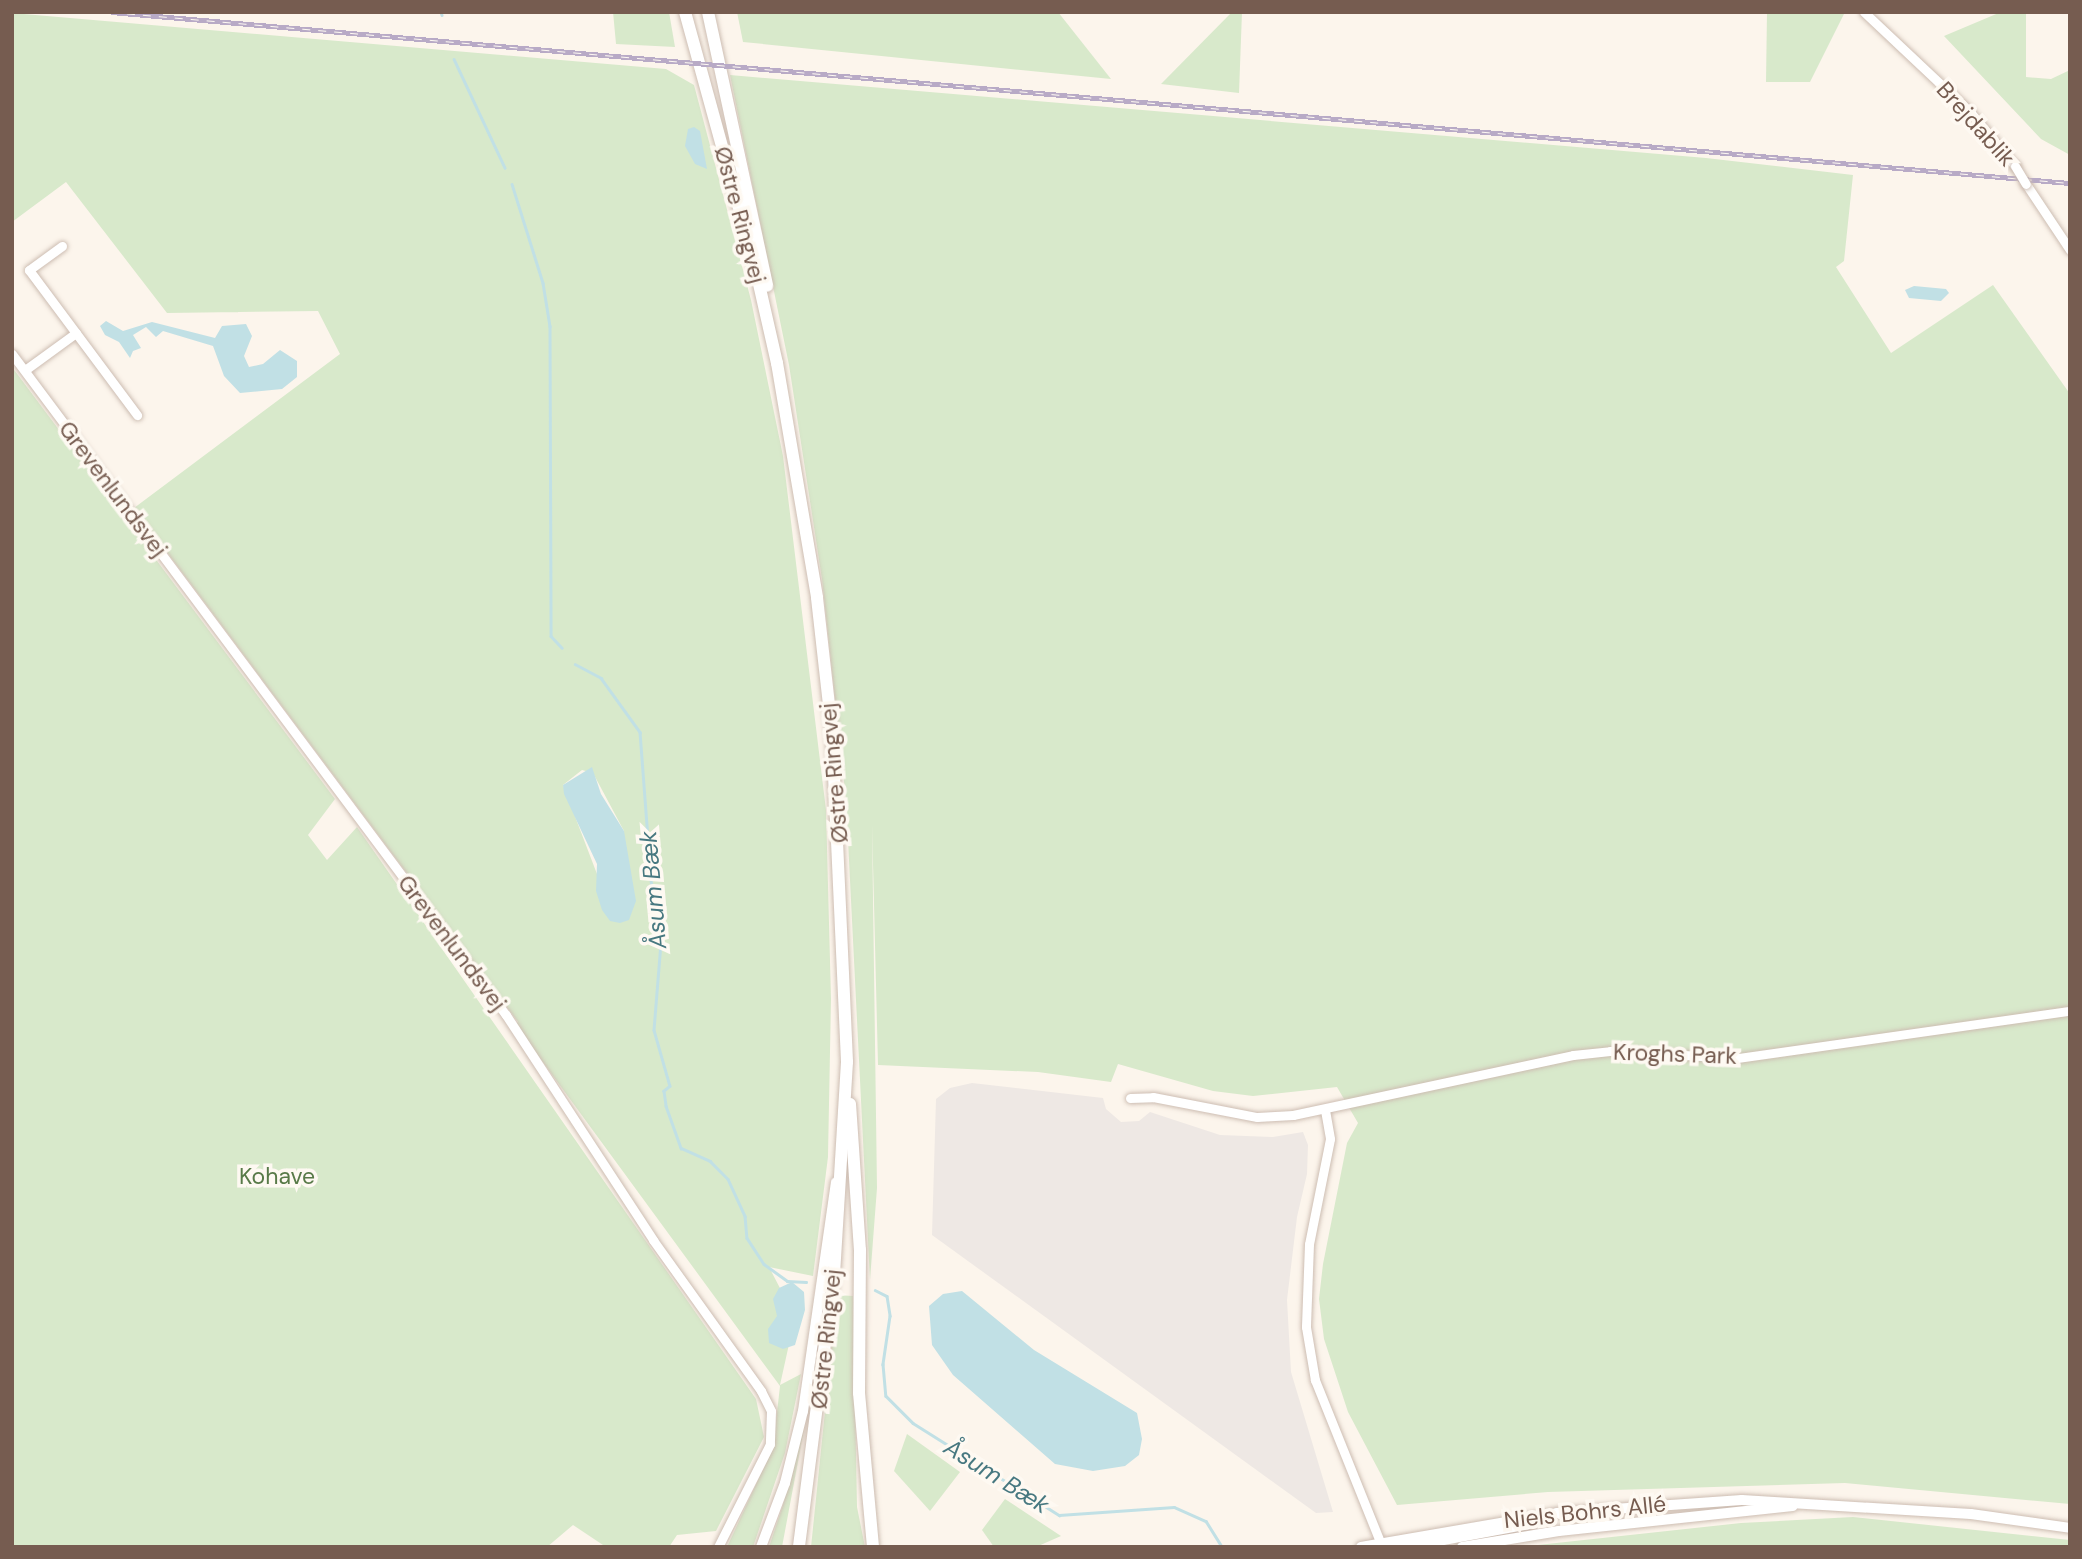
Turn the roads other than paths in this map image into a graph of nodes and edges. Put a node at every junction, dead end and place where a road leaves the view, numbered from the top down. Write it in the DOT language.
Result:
graph roads {
  1 [pos="685,12"];
  2 [pos="708,12"];
  3 [pos="1864,12"];
  4 [pos="62,246"];
  5 [pos="2070,250"];
  6 [pos="76,333"];
  7 [pos="12,354"];
  8 [pos="776,363"];
  9 [pos="25,370"];
  10 [pos="137,415"];
  11 [pos="2070,1011"];
  12 [pos="846,1062"];
  13 [pos="1130,1098"];
  14 [pos="1325,1110"];
  15 [pos="840,1165"];
  16 [pos="1810,1503"];
  17 [pos="1628,1507"];
  18 [pos="2070,1528"];
  19 [pos="1381,1545"];
  20 [pos="718,1547"];
  21 [pos="761,1547"];
  22 [pos="799,1547"];
  23 [pos="873,1547"];
  24 [pos="1361,1547"];
  25 [pos="1406,1547"];
  26 [pos="1462,1547"];
  1 -- 8 [label="main road, Østre Ringvej"];
  2 -- 8 [label="main road"];
  3 -- 5 [label="street, Brejdablik, bridge"];
  4 -- 6 [label="street"];
  6 -- 9 [label="street"];
  6 -- 10 [label="street"];
  7 -- 9 [label="street, Grevenlundsvej"];
  8 -- 12 [label="main road, Østre Ringvej"];
  9 -- 20 [label="street, Grevenlundsvej"];
  11 -- 14 [label="street, Kroghs Park"];
  12 -- 15 [label="main road, Østre Ringvej"];
  12 -- 23 [label="main road"];
  13 -- 14 [label="street, Kroghs Park"];
  14 -- 19 [label="street"];
  15 -- 21 [label="street"];
  15 -- 22 [label="main road, Østre Ringvej"];
  16 -- 17 [label="street, Niels Bohrs Allé"];
  16 -- 18 [label="street, Niels Bohrs Allé"];
  16 -- 26 [label="street, Niels Bohrs Allé"];
  17 -- 19 [label="street, Niels Bohrs Allé"];
  17 -- 25 [label="street"];
  19 -- 24 [label="street, Niels Bohrs Allé"];
}
